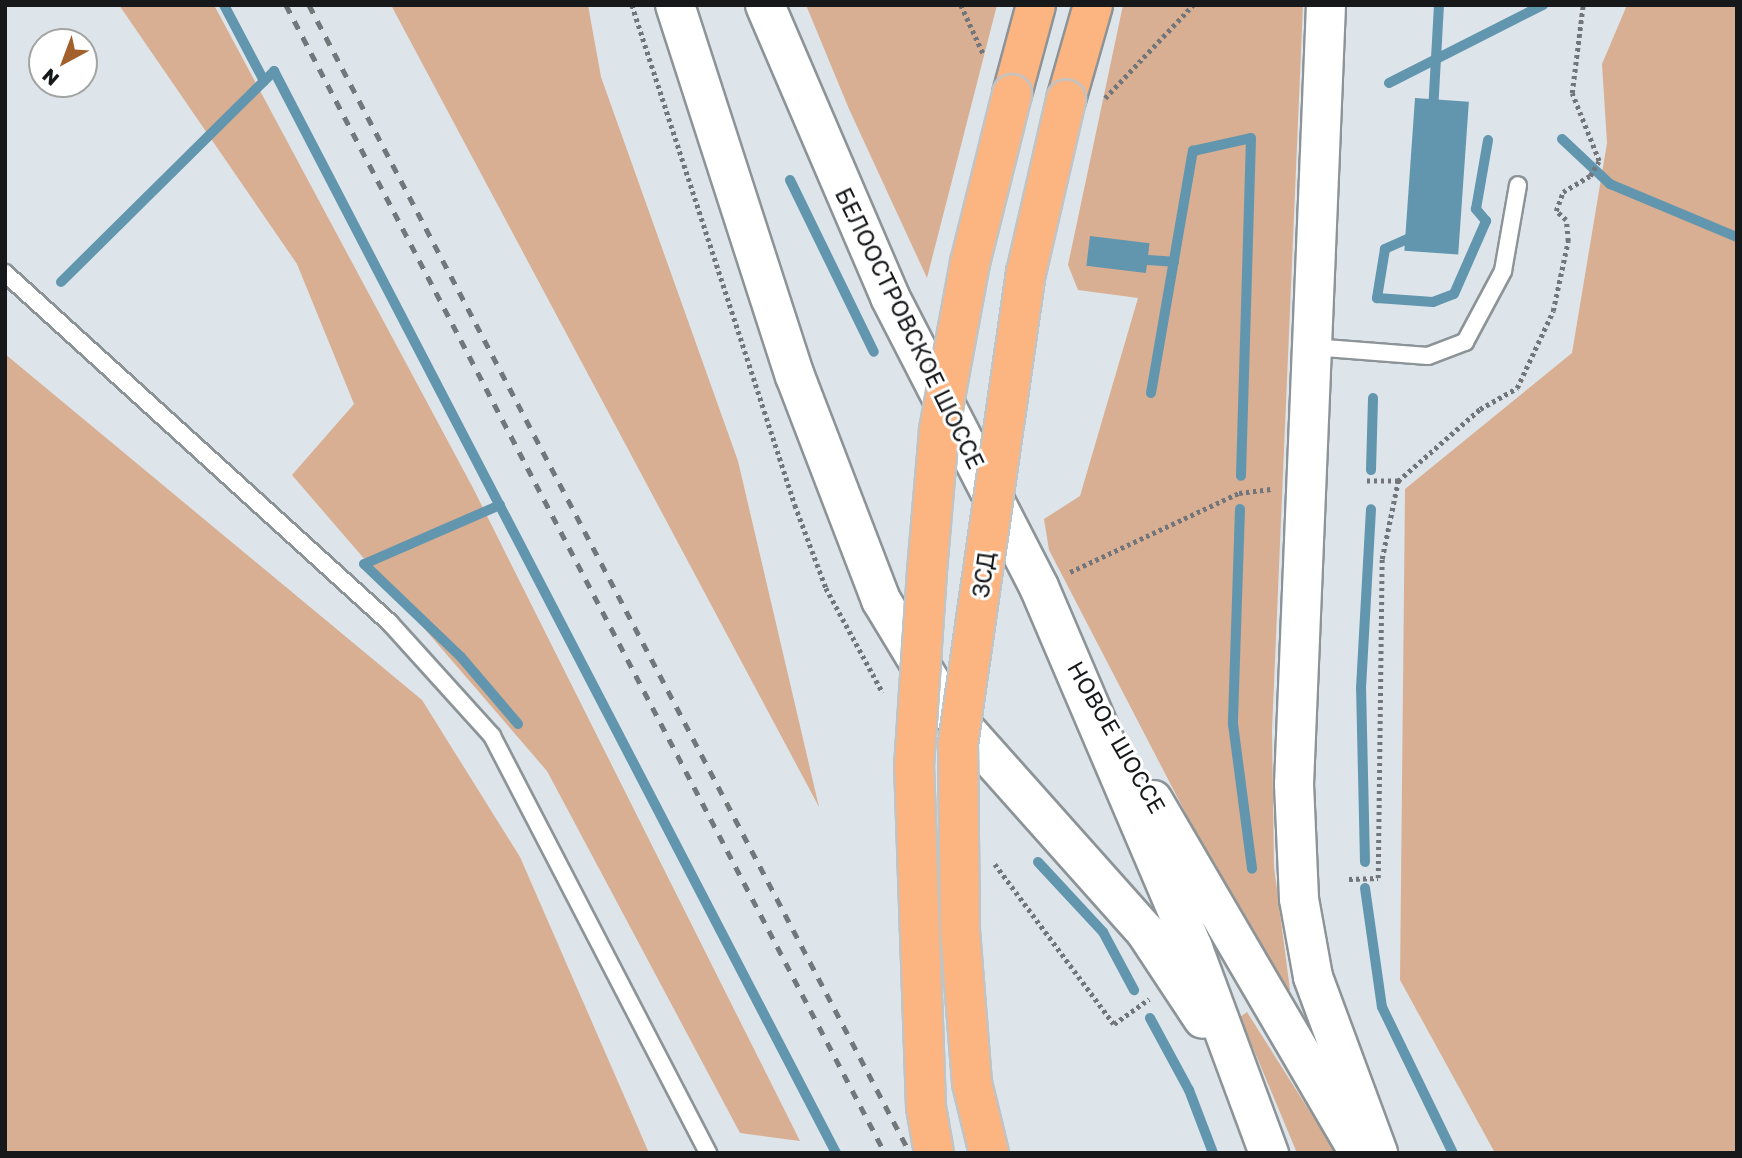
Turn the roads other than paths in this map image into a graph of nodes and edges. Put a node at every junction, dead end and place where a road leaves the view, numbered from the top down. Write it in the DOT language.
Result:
graph roads {
  1 [pos="675,5"];
  2 [pos="765,5"];
  3 [pos="1036,5"];
  4 [pos="1094,5"];
  5 [pos="1326,5"];
  6 [pos="1518,185"];
  7 [pos="5,273"];
  8 [pos="1310,347"];
  9 [pos="1065,647"];
  10 [pos="1235,1068"];
  11 [pos="708,1153"];
  12 [pos="934,1153"];
  13 [pos="989,1153"];
  14 [pos="1269,1153"];
  15 [pos="1359,1153"];
  16 [pos="1378,1153"];
  1 -- 10 [label="main road"];
  2 -- 9 [label="main road, БЕЛООСТРОВСКОЕ ШОССЕ"];
  3 -- 12 [label="highway, bridge"];
  4 -- 13 [label="highway, ЗСД, bridge"];
  5 -- 8 [label="main road"];
  6 -- 8 [label="lane"];
  7 -- 11 [label="lane"];
  8 -- 16 [label="main road"];
  9 -- 10 [label="main road, НОВОЕ ШОССЕ"];
  9 -- 15 [label="main road, НОВОЕ ШОССЕ"];
  10 -- 14 [label="main road, НОВОЕ ШОССЕ"];
}
